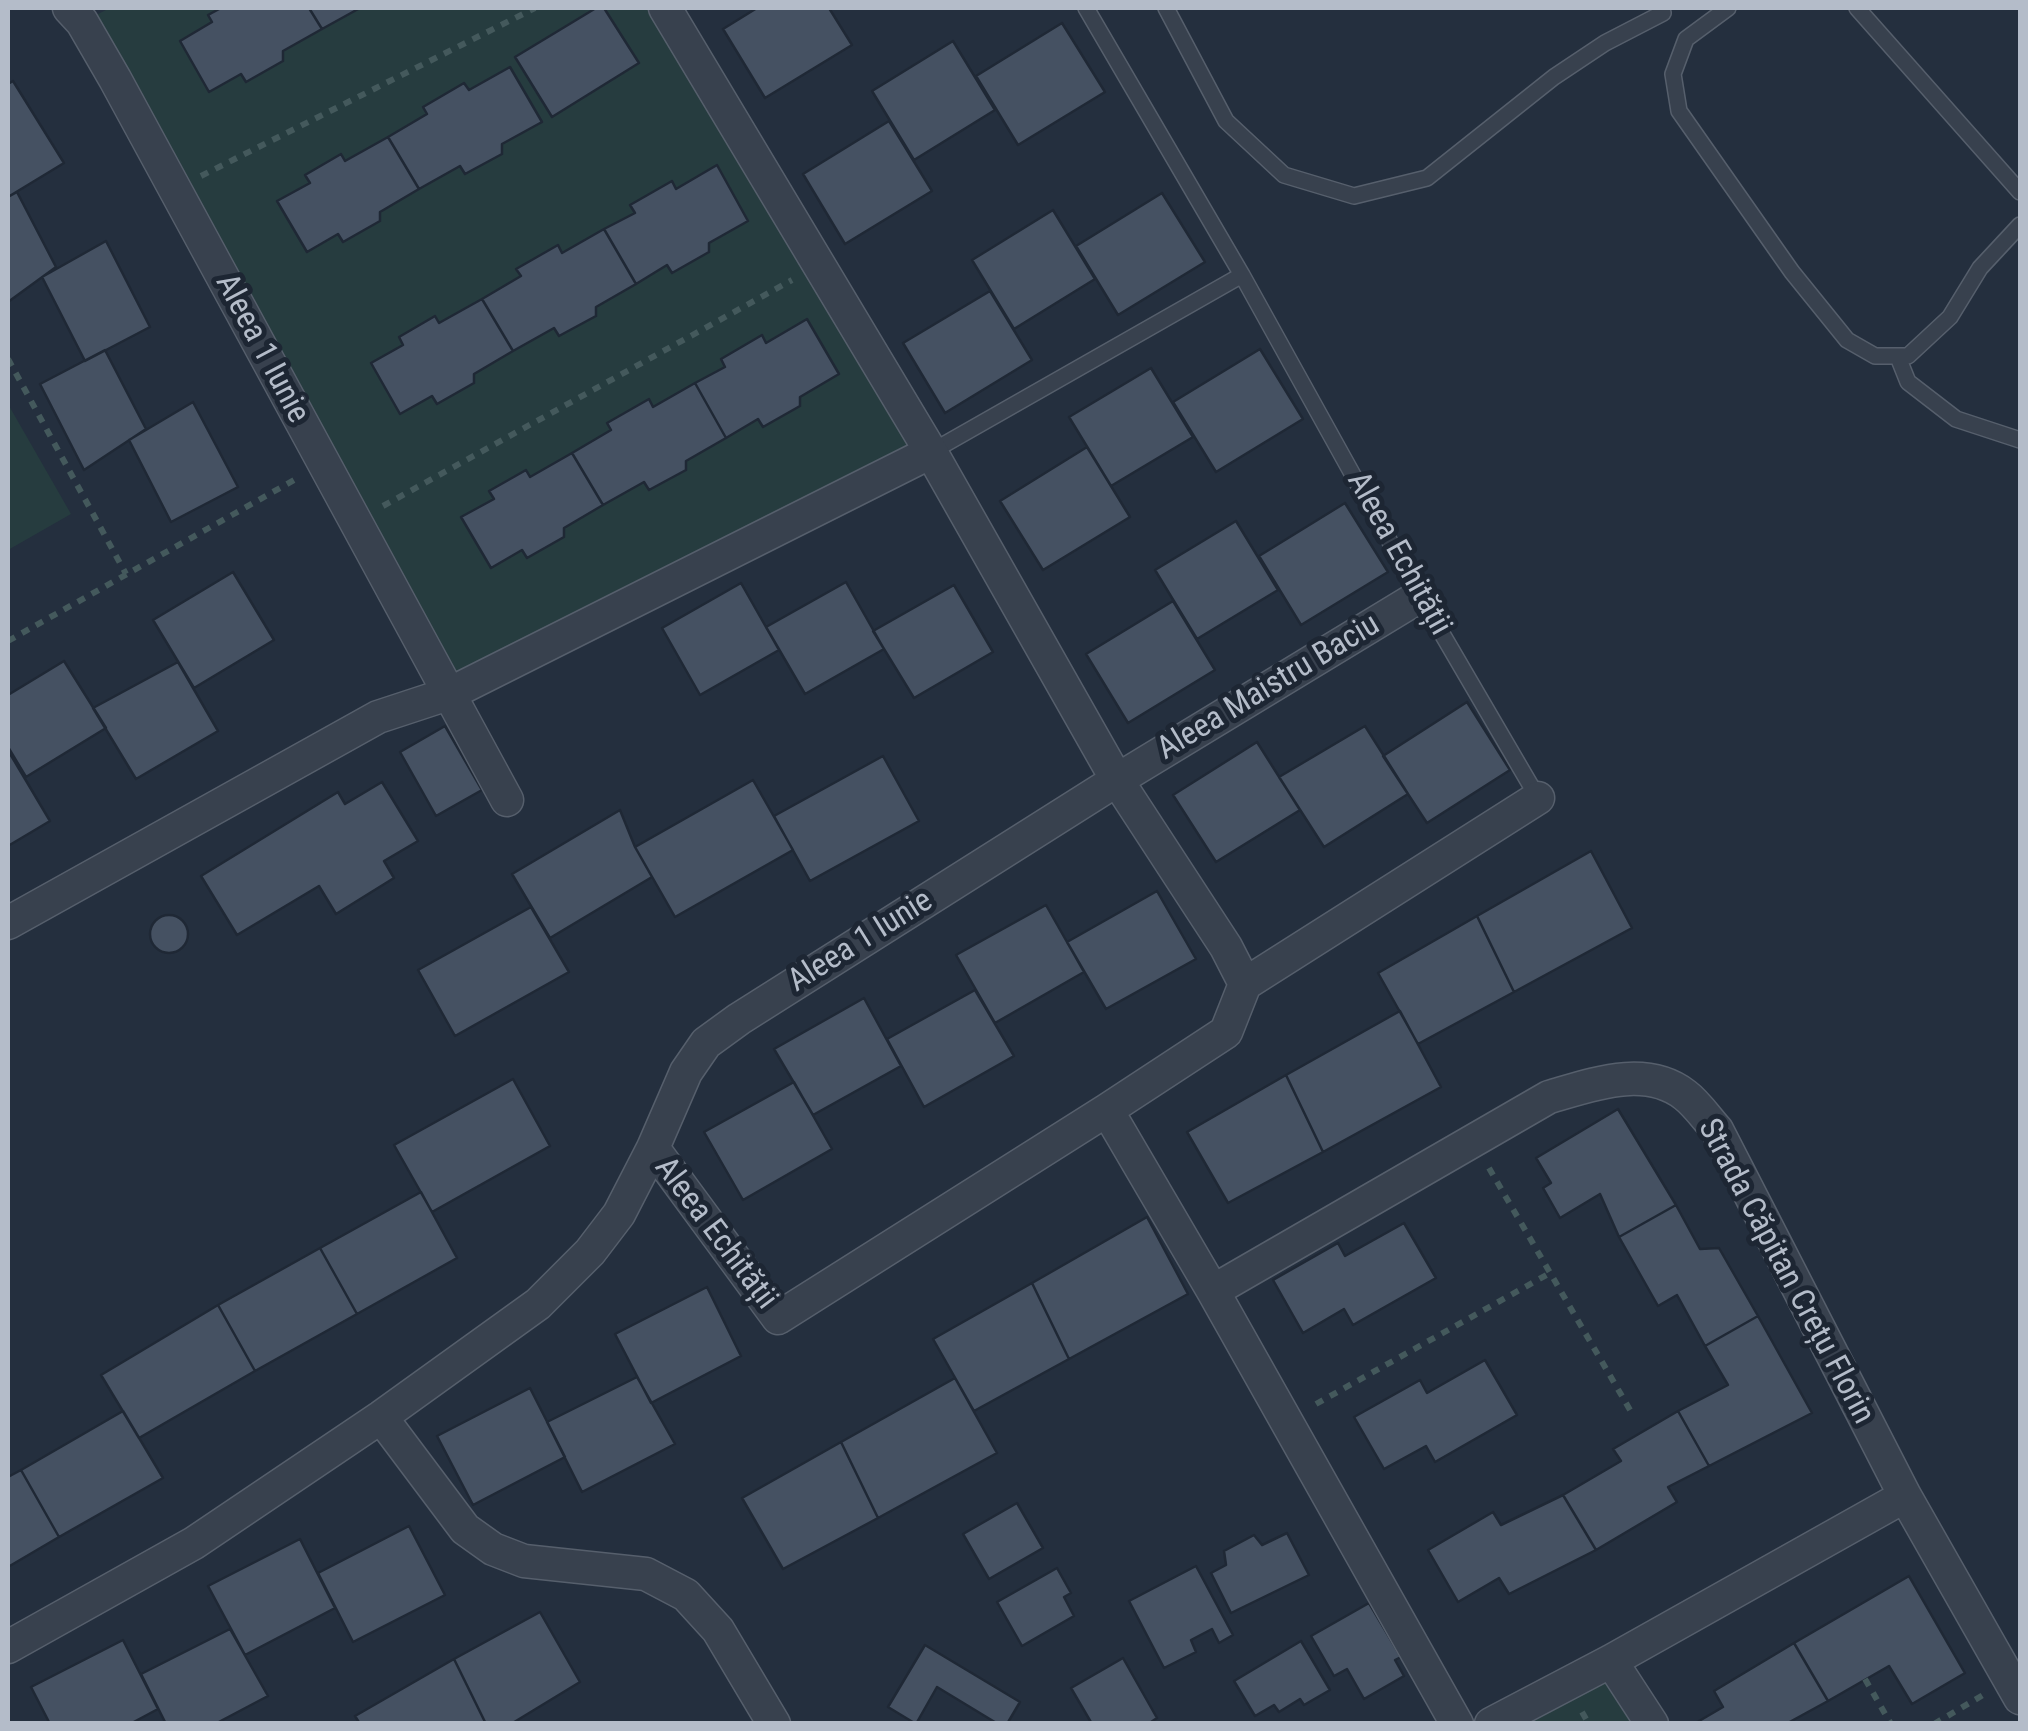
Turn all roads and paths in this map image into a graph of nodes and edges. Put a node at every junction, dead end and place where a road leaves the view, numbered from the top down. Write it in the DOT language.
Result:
graph roads {
  1 [pos="535,8"];
  2 [pos="665,8"];
  3 [pos="1086,8"];
  4 [pos="1166,8"];
  5 [pos="1728,8"];
  6 [pos="1857,8"];
  7 [pos="1661,10"];
  8 [pos="87,12"];
  9 [pos="1686,39"];
  10 [pos="174,190"];
  11 [pos="2020,192"];
  12 [pos="2020,226"];
  13 [pos="820,265"];
  14 [pos="1242,275"];
  15 [pos="1898,356"];
  16 [pos="8,359"];
  17 [pos="2020,440"];
  18 [pos="932,452"];
  19 [pos="323,464"];
  20 [pos="355,522"];
  21 [pos="126,574"];
  22 [pos="1420,596"];
  23 [pos="8,641"];
  24 [pos="451,693"];
  25 [pos="1118,780"];
  26 [pos="1538,798"];
  27 [pos="507,800"];
  28 [pos="8,924"];
  29 [pos="1245,984"];
  30 [pos="1107,1110"];
  31 [pos="1473,1141"];
  32 [pos="654,1148"];
  33 [pos="1550,1273"];
  34 [pos="1213,1291"];
  35 [pos="1633,1415"];
  36 [pos="382,1418"];
  37 [pos="1286,1421"];
  38 [pos="1905,1496"];
  39 [pos="8,1647"];
  40 [pos="1611,1661"];
  41 [pos="1865,1680"];
  42 [pos="2016,1689"];
  43 [pos="774,1724"];
  44 [pos="1457,1724"];
  45 [pos="1492,1724"];
  46 [pos="1652,1724"];
  47 [pos="1891,1724"];
  48 [pos="1934,1724"];
  1 -- 10 [label="path"];
  2 -- 13 [label="street"];
  3 -- 14 [label="lane, Aleea Echității"];
  4 -- 7 [label="lane"];
  5 -- 9 [label="lane"];
  6 -- 11 [label="lane"];
  7 -- 9 [label="lane"];
  8 -- 10 [label="street, Aleea 1 Iunie"];
  9 -- 15 [label="lane"];
  10 -- 19 [label="street, Aleea 1 Iunie"];
  12 -- 15 [label="lane"];
  13 -- 18 [label="street"];
  13 -- 20 [label="path"];
  14 -- 18 [label="lane"];
  14 -- 22 [label="lane, Aleea Echității"];
  15 -- 17 [label="lane"];
  16 -- 21 [label="path"];
  18 -- 24 [label="street"];
  18 -- 25 [label="street"];
  19 -- 20 [label="street, Aleea 1 Iunie"];
  19 -- 21 [label="path"];
  20 -- 24 [label="street, Aleea 1 Iunie"];
  21 -- 23 [label="path"];
  22 -- 25 [label="street, Aleea Maistru Baciu"];
  22 -- 26 [label="lane, Aleea Echității"];
  24 -- 27 [label="street, Aleea 1 Iunie"];
  24 -- 28 [label="street"];
  25 -- 29 [label="street"];
  25 -- 32 [label="street, Aleea 1 Iunie"];
  26 -- 29 [label="street, Aleea Echității"];
  29 -- 30 [label="street, Aleea Echității"];
  30 -- 32 [label="street, Aleea Echității"];
  30 -- 34 [label="street"];
  31 -- 33 [label="path"];
  31 -- 34 [label="street, Strada Căpitan Crețu Florin"];
  31 -- 38 [label="street, Strada Căpitan Crețu Florin"];
  32 -- 36 [label="street, Aleea Echității"];
  33 -- 35 [label="path"];
  33 -- 37 [label="path"];
  34 -- 37 [label="street"];
  36 -- 39 [label="street, Aleea Echității"];
  36 -- 43 [label="street"];
  37 -- 44 [label="street"];
  38 -- 40 [label="street"];
  38 -- 42 [label="street, Strada Căpitan Crețu Florin"];
  40 -- 45 [label="street"];
  40 -- 46 [label="street"];
  41 -- 47 [label="path"];
  42 -- 48 [label="path"];
}
